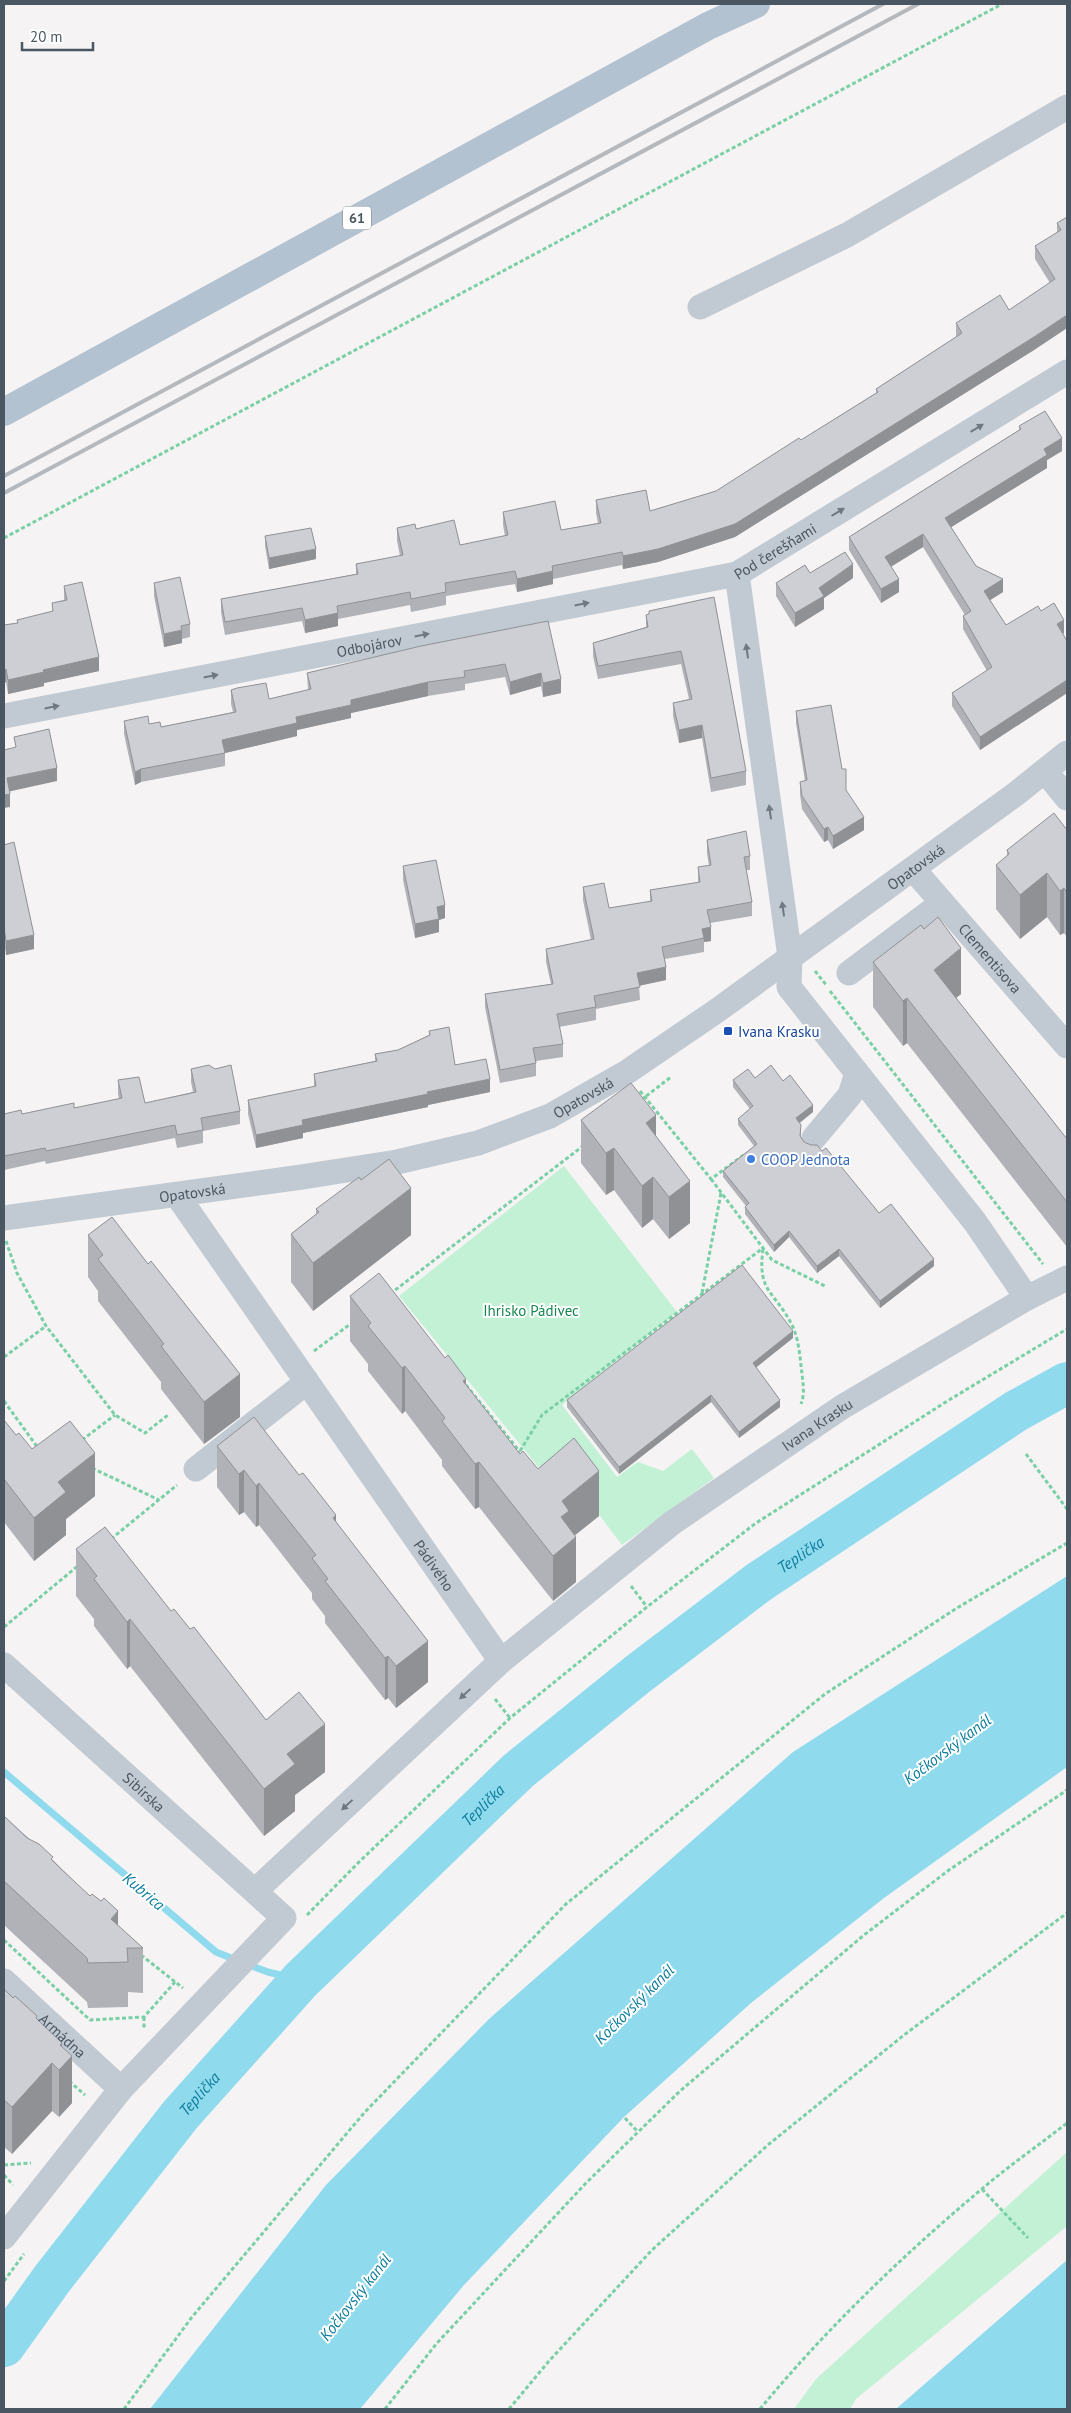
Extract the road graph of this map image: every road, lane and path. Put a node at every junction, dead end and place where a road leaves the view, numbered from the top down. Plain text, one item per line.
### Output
1 (740, 4) edge
2 (756, 4) edge
3 (1002, 4) edge
4 (708, 26) junction
5 (1067, 107) edge
6 (700, 307) dead end
7 (1067, 372) edge
8 (4, 412) edge
9 (4, 538) edge
10 (736, 574) junction
11 (4, 716) edge
12 (1067, 753) edge
13 (1045, 771) junction
14 (1067, 798) edge
15 (913, 869) junction
16 (942, 904) junction
17 (800, 961) junction
18 (849, 973) dead end
19 (1067, 1046) edge
20 (857, 1073) junction
21 (671, 1076) dead end
22 (645, 1097) junction
23 (637, 1103) edge
24 (668, 1116) dead end
25 (664, 1119) junction
26 (814, 1138) dead end
27 (590, 1140) edge
28 (745, 1154) edge
29 (711, 1179) junction
30 (721, 1193) junction
31 (177, 1195) junction
32 (4, 1228) edge
33 (763, 1248) junction
34 (1057, 1273) edge
35 (825, 1286) dead end
36 (391, 1293) junction
37 (702, 1293) junction
38 (1026, 1298) junction
39 (384, 1299) edge
40 (397, 1301) edge
41 (354, 1321) edge
42 (46, 1326) junction
43 (1067, 1328) edge
44 (4, 1357) edge
45 (301, 1373) junction
46 (465, 1384) edge
47 (4, 1401) edge
48 (797, 1408) dead end
49 (115, 1415) junction
50 (168, 1415) dead end
51 (78, 1443) edge
52 (520, 1451) junction
53 (1026, 1454) dead end
54 (44, 1456) edge
55 (526, 1458) edge
56 (89, 1467) edge
57 (196, 1469) joint
58 (159, 1500) junction
59 (1067, 1509) edge
60 (107, 1542) edge
61 (1067, 1544) edge
62 (85, 1560) edge
63 (4, 1627) edge
64 (501, 1660) junction
65 (4, 1665) edge
66 (493, 1696) dead end
67 (510, 1718) junction
68 (1067, 1790) edge
69 (255, 1891) junction
70 (1067, 1913) edge
71 (293, 1919) junction
72 (4, 1940) edge
73 (137, 1953) dead end
74 (4, 1981) edge
75 (175, 1982) junction
76 (210, 1998) junction
77 (121, 2089) junction
78 (626, 2118) dead end
79 (1067, 2123) edge
80 (638, 2132) junction
81 (982, 2189) junction
82 (7, 2224) edge
83 (1028, 2238) dead end
84 (124, 2409) edge
85 (385, 2409) edge
86 (510, 2409) edge
87 (760, 2409) edge

1 - 4 main road, 61
2 - 4 main road, 61
3 - 9 path
4 - 8 main road, 61
5 - 6 street
10 -> 7 street, Pod čerešňami
11 -> 10 street, Odbojárov
17 -> 10 street, Pod čerešňami
12 - 13 street, Opatovská
13 - 14 street
13 - 15 street, Opatovská
15 - 16 street, Clementisova
15 - 17 street, Opatovská
16 - 18 street
16 - 19 street, Clementisova
17 - 20 street
17 - 31 street, Opatovská
17 - 34 path
20 - 26 street
20 - 38 street
21 - 22 path
22 - 23 path
22 - 25 path
24 - 25 path
25 - 29 path
27 - 36 path
28 - 29 path
29 - 30 path
30 - 33 path
30 - 37 path
31 - 32 street, Opatovská
31 - 45 street, Pádivého
32 - 42 path
33 - 35 path
33 - 37 path
33 - 48 path
34 - 38 street, Ivana Krasku
36 - 39 path
36 - 40 path
37 - 52 path
38 - 64 street, Ivana Krasku
41 - 45 path
42 - 44 path
42 - 49 path
43 - 67 path
45 - 57 street
45 - 64 street, Pádivého
46 - 52 path
47 - 54 path
49 - 50 path
49 - 51 path
52 - 55 path
53 - 59 path
56 - 58 path
57 - 58 path
58 - 60 path
61 - 84 path
62 - 63 path
64 -> 69 street
65 - 69 street, Sibírska
66 - 67 path
67 - 71 path
68 - 80 path
69 - 71 street, Sibírska
70 - 86 path
71 - 76 street
72 - 75 path
73 - 75 path
74 - 77 street, Armádna
75 - 76 path
76 - 77 street
77 - 82 street
78 - 80 path
79 - 81 path
80 - 85 path
81 - 83 path
81 - 87 path

